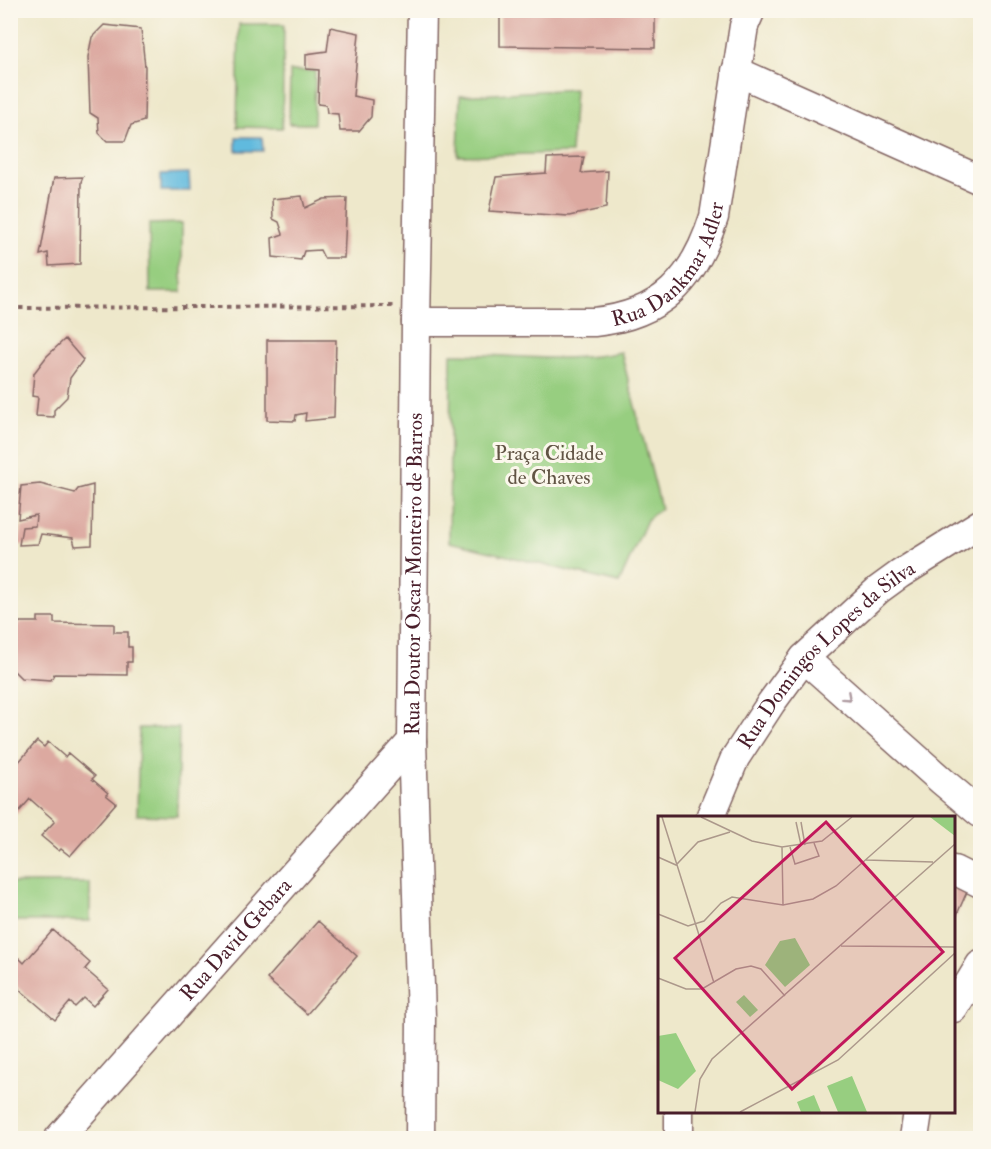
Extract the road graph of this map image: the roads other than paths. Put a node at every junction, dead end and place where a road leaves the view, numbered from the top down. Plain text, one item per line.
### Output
1 (422, 10) edge
2 (751, 10) edge
3 (736, 71) junction
4 (981, 180) edge
5 (417, 314) junction
6 (981, 524) edge
7 (804, 658) junction
8 (412, 741) junction
9 (981, 813) edge
10 (711, 816) edge
11 (955, 870) edge
12 (981, 883) edge
13 (978, 973) edge
14 (955, 1007) edge
15 (679, 1113) edge
16 (918, 1113) edge
17 (59, 1138) edge
18 (420, 1138) edge
19 (679, 1138) edge
20 (914, 1138) edge

1 - 5 street, Rua Doutor Oscar Monteiro de Barros
2 - 3 street, Rua Dankmar Adler
3 - 4 street
3 - 5 street, Rua Dankmar Adler
5 - 8 street, Rua Doutor Oscar Monteiro de Barros
6 - 7 street, Rua Domingos Lopes da Silva
7 -> 9 street
7 - 10 street, Rua Domingos Lopes da Silva
8 - 17 street, Rua David Gebara
8 - 18 street, Rua Doutor Oscar Monteiro de Barros
11 - 12 street
13 - 14 street
15 - 19 street
16 - 20 street

